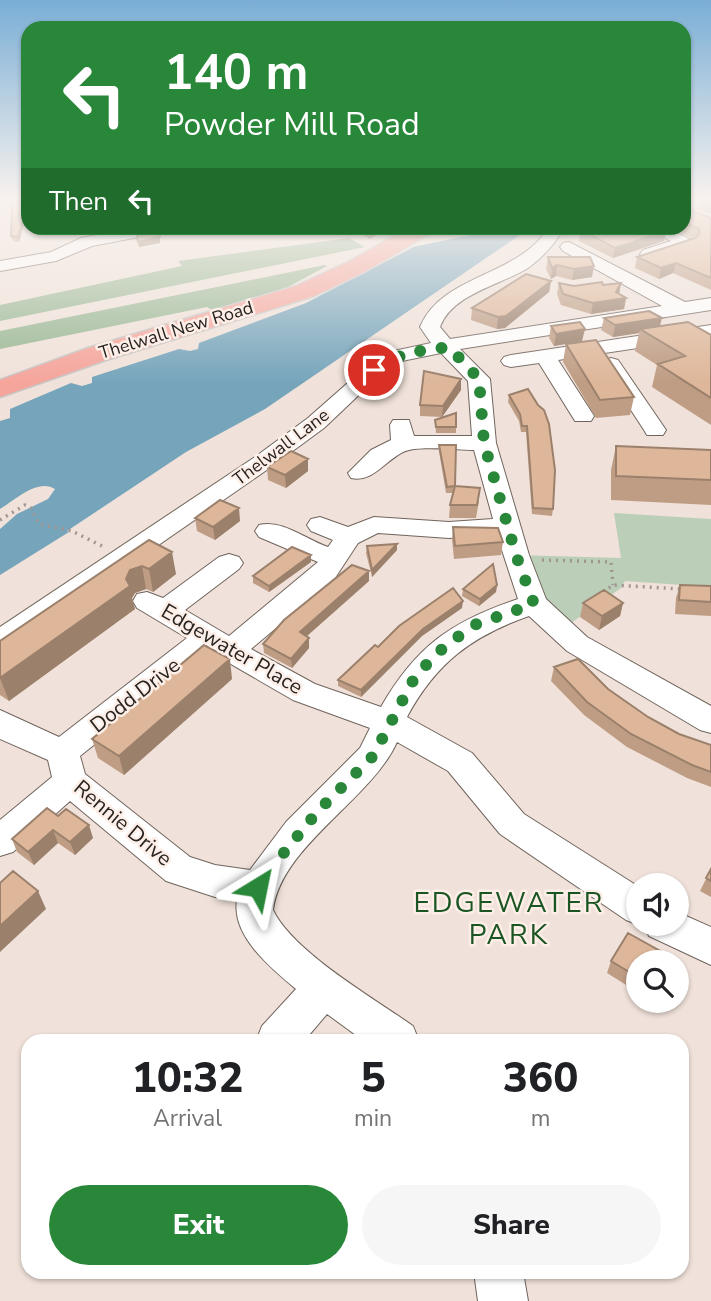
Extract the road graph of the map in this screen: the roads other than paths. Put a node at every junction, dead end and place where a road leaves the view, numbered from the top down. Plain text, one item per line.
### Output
1 (29, 261) edge
2 (367, 261) edge
3 (526, 261) edge
4 (592, 261) edge
5 (631, 261) edge
6 (0, 266) edge
7 (610, 268) junction
8 (631, 280) junction
9 (596, 285) edge
10 (711, 304) edge
11 (681, 309) junction
12 (626, 318) junction
13 (583, 324) junction
14 (707, 334) edge
15 (651, 340) junction
16 (449, 347) junction
17 (601, 348) junction
18 (545, 356) junction
19 (511, 361) dead end
20 (0, 389) edge
21 (583, 416) dead end
22 (656, 430) dead end
23 (484, 443) junction
24 (360, 473) dead end
25 (320, 526) dead end
26 (508, 526) junction
27 (268, 530) dead end
28 (342, 548) junction
29 (229, 563) dead end
30 (544, 614) junction
31 (0, 641) edge
32 (220, 644) junction
33 (711, 721) edge
34 (389, 722) junction
35 (3, 729) edge
36 (66, 766) junction
37 (0, 841) edge
38 (258, 887) junction
39 (626, 899) edge
40 (689, 934) edge
41 (711, 947) edge
42 (324, 988) junction
43 (284, 1034) edge
44 (388, 1034) edge
45 (499, 1279) edge
46 (503, 1301) edge

1 - 6 street
2 - 20 main road, Thelwall New Road
3 - 16 street
4 - 7 street
5 - 7 street
7 - 8 street
8 - 9 street
8 - 11 street
10 - 11 street, Thelwall Lane
11 - 12 street, Thelwall Lane
12 - 13 street, Thelwall Lane
12 - 15 street
13 - 16 street, Thelwall Lane
13 - 17 street
14 - 15 street
15 - 17 street
16 - 23 street
16 - 31 street, Thelwall Lane
17 - 18 street
17 - 22 street
18 - 19 street
18 - 21 street
23 - 24 street
23 - 26 street
25 - 28 street
26 - 28 street
26 - 30 street
27 - 28 street
28 - 32 street, Dodd Drive
29 - 32 street, Edgewater Place
30 - 33 street
30 - 34 street
32 - 34 street, Edgewater Place
32 - 36 street, Dodd Drive
34 - 38 street
34 - 39 street, Edgewater Place
35 - 36 street, Rennie Drive
36 - 37 street, Dodd Drive
36 - 38 street, Rennie Drive
38 - 42 street
40 - 41 street
42 - 43 street
42 - 44 street
45 - 46 street

